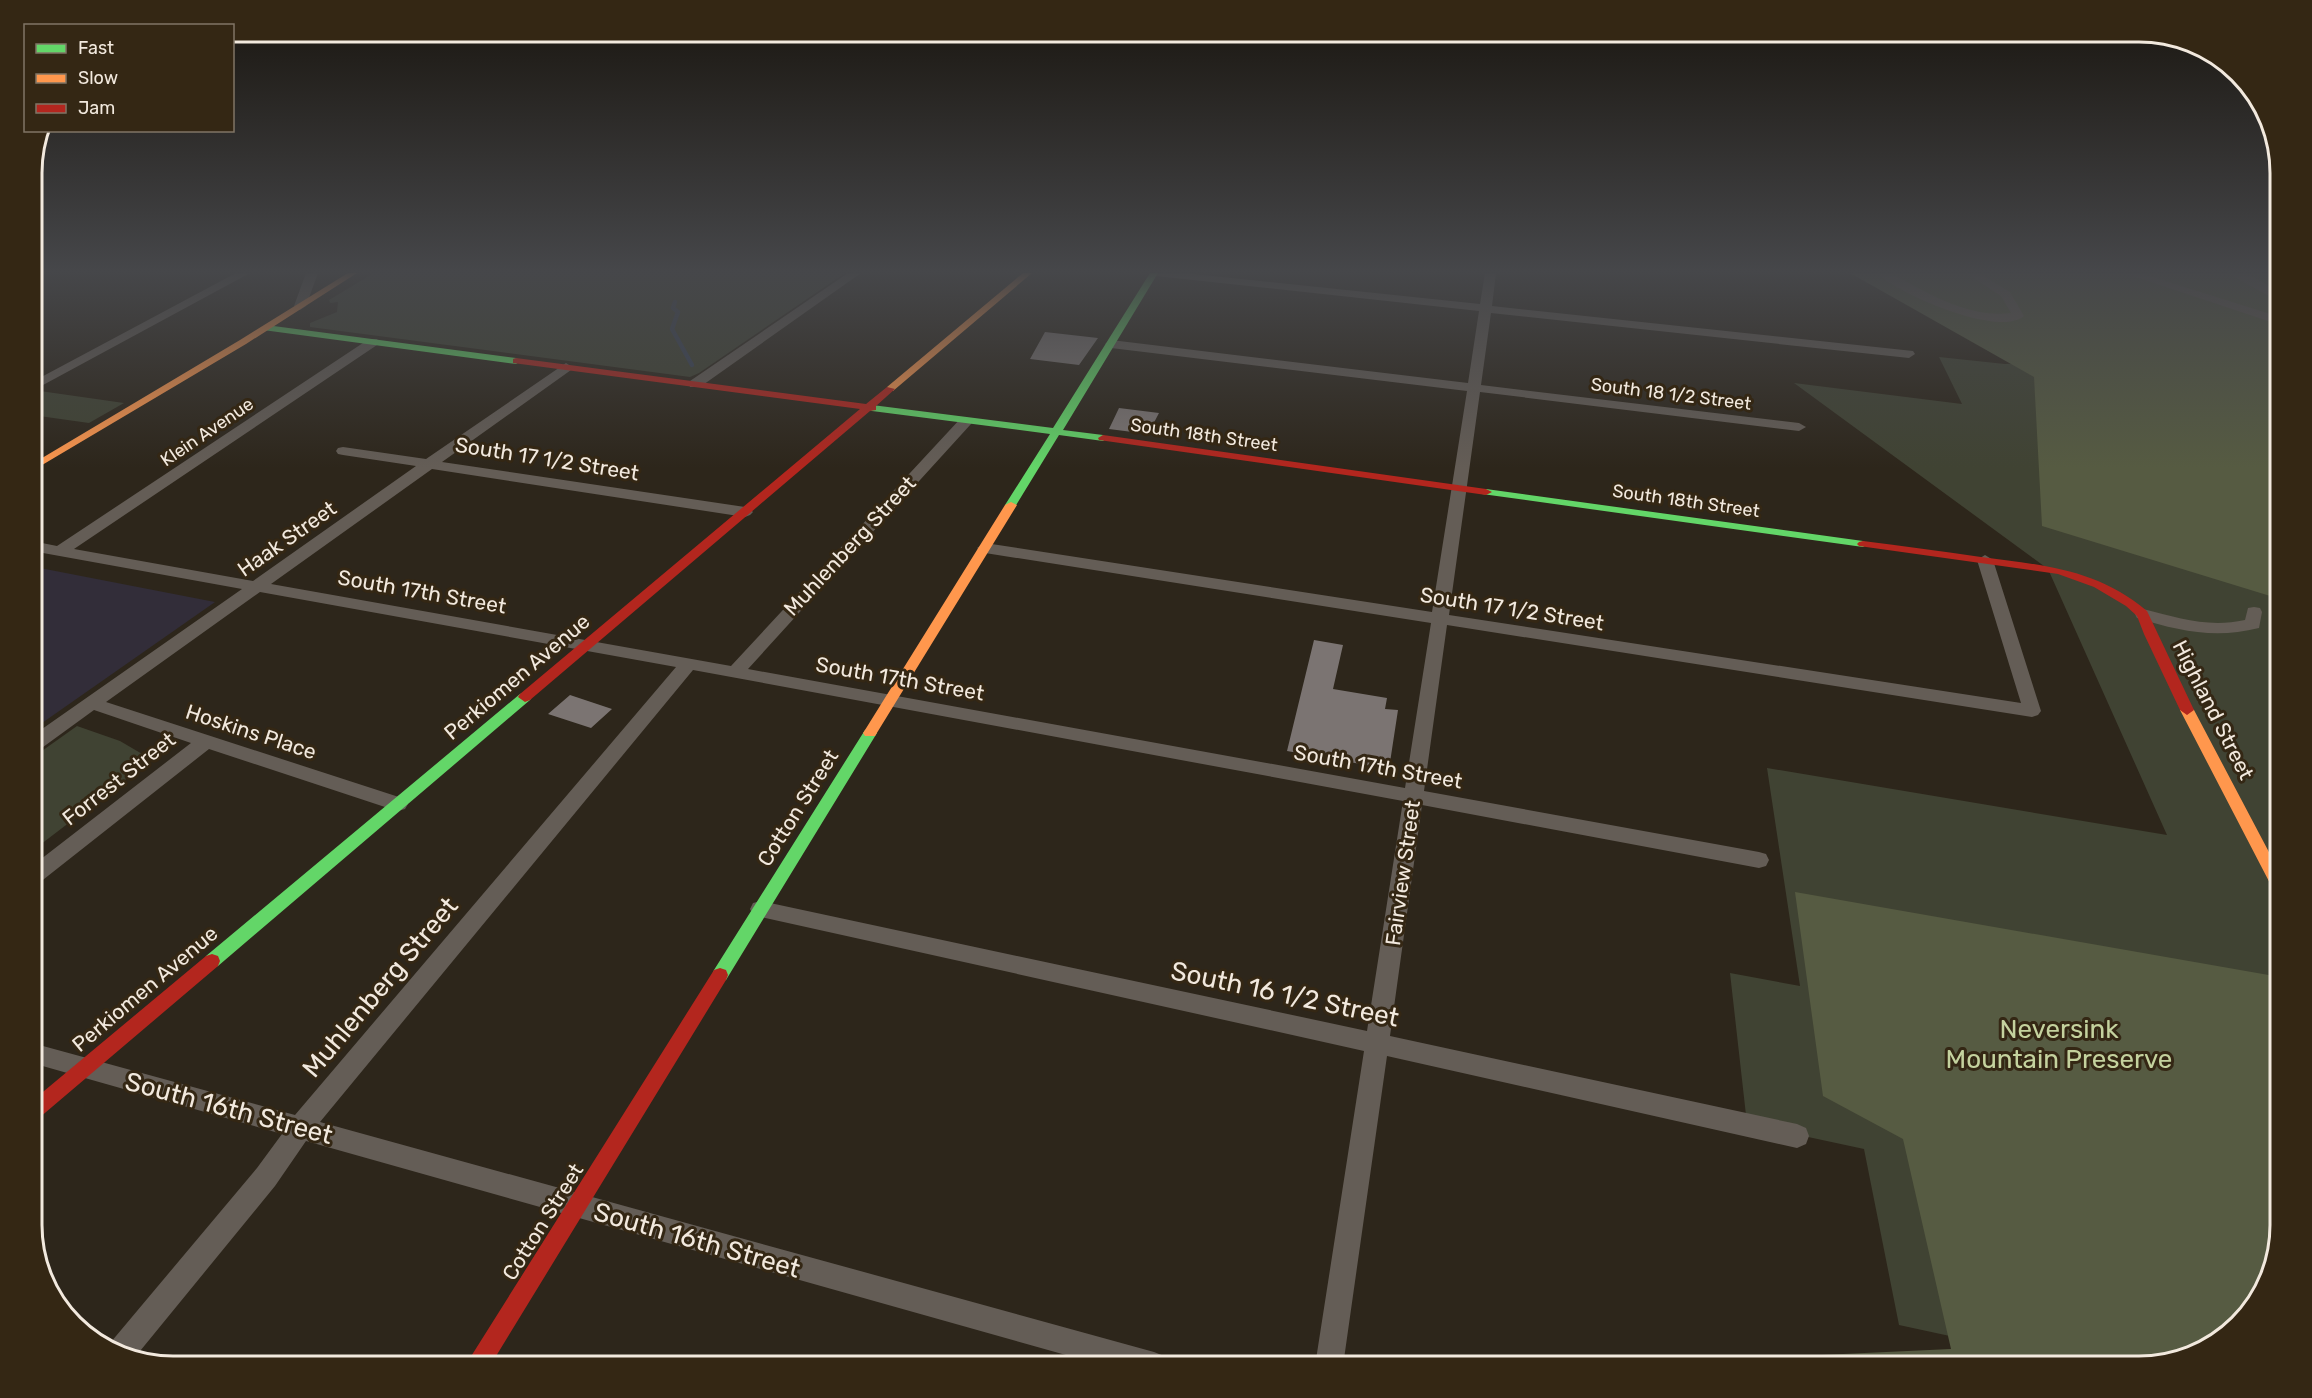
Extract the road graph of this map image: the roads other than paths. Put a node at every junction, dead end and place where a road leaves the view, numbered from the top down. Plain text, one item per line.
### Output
1 (123, 338) edge
2 (249, 338) edge
3 (344, 338) edge
4 (760, 338) edge
5 (951, 338) edge
6 (1114, 338) edge
7 (1481, 338) edge
8 (1764, 338) edge
9 (373, 342) junction
10 (1110, 344) junction
11 (1909, 354) dead end
12 (566, 367) junction
13 (42, 382) edge
14 (694, 384) junction
15 (1474, 388) junction
16 (868, 408) junction
17 (966, 421) junction
18 (1799, 427) dead end
19 (1056, 432) junction
20 (343, 451) dead end
21 (42, 462) edge
22 (430, 464) junction
23 (1459, 488) junction
24 (745, 512) junction
25 (42, 548) edge
26 (985, 548) junction
27 (60, 551) junction
28 (1985, 560) junction
29 (258, 586) junction
30 (2137, 609) junction
31 (2254, 612) dead end
32 (1440, 620) junction
33 (587, 645) junction
34 (689, 663) junction
35 (735, 672) junction
36 (891, 700) junction
37 (91, 703) junction
38 (42, 738) edge
39 (206, 741) junction
40 (1414, 796) junction
41 (398, 804) junction
42 (1759, 860) dead end
43 (2270, 868) edge
44 (42, 869) edge
45 (760, 909) junction
46 (1377, 1043) junction
47 (42, 1056) edge
48 (84, 1068) junction
49 (42, 1104) edge
50 (300, 1127) junction
51 (1797, 1136) dead end
52 (577, 1206) junction
53 (125, 1347) edge
54 (484, 1356) edge
55 (1118, 1356) edge
56 (1330, 1356) edge

1 - 13 street
2 - 21 street
3 - 9 street, South 18th Street
4 - 14 street
5 - 16 street, Perkiomen Avenue
6 - 10 street, Cotton Street
7 - 15 street, Fairview Street
8 - 11 street
9 - 12 street, South 18th Street
9 - 27 street, Klein Avenue
10 - 15 street, South 18 1/2 Street
10 - 19 street, Cotton Street
12 - 14 street, South 18th Street
12 - 22 street, Haak Street
14 - 16 street, South 18th Street
15 - 18 street, South 18 1/2 Street
15 - 23 street, Fairview Street
16 - 17 street, South 18th Street
16 - 24 street, Perkiomen Avenue
17 - 19 street, South 18th Street
17 - 35 street, Muhlenberg Street
19 - 23 street, South 18th Street
19 - 26 street, Cotton Street
20 - 22 street, South 17 1/2 Street
22 - 24 street, South 17 1/2 Street
22 - 29 street, Haak Street
23 - 28 street, South 18th Street
23 - 32 street, Fairview Street
24 - 33 street, Perkiomen Avenue
25 - 27 street, South 17th Street
26 - 32 street, South 17 1/2 Street
26 - 36 street, Cotton Street
27 - 29 street, South 17th Street
28 - 30 street, South 18th Street
28 - 32 street, South 17 1/2 Street
29 - 33 street, South 17th Street
29 - 37 street, Haak Street
30 - 31 street, Highland Street
30 - 43 street, Highland Street
32 - 40 street, Fairview Street
33 - 34 street, South 17th Street
33 - 41 street, Perkiomen Avenue
34 - 35 street, South 17th Street
34 - 50 street, Muhlenberg Street
35 - 36 street, South 17th Street
36 - 40 street, South 17th Street
36 - 45 street, Cotton Street
37 - 38 street, Haak Street
37 - 39 street, Hoskins Place
39 - 41 street, Hoskins Place
39 - 44 street, Forrest Street
40 - 42 street, South 17th Street
40 - 46 street, Fairview Street
41 - 48 street, Perkiomen Avenue
45 - 46 street, South 16 1/2 Street
45 - 52 street, Cotton Street
46 - 51 street, South 16 1/2 Street
46 - 56 street, Fairview Street
47 - 48 street, South 16th Street
48 - 49 street, Perkiomen Avenue
48 - 50 street, South 16th Street
50 - 52 street, South 16th Street
50 - 53 street, Muhlenberg Street
52 - 54 street, Cotton Street
52 - 55 street, South 16th Street

